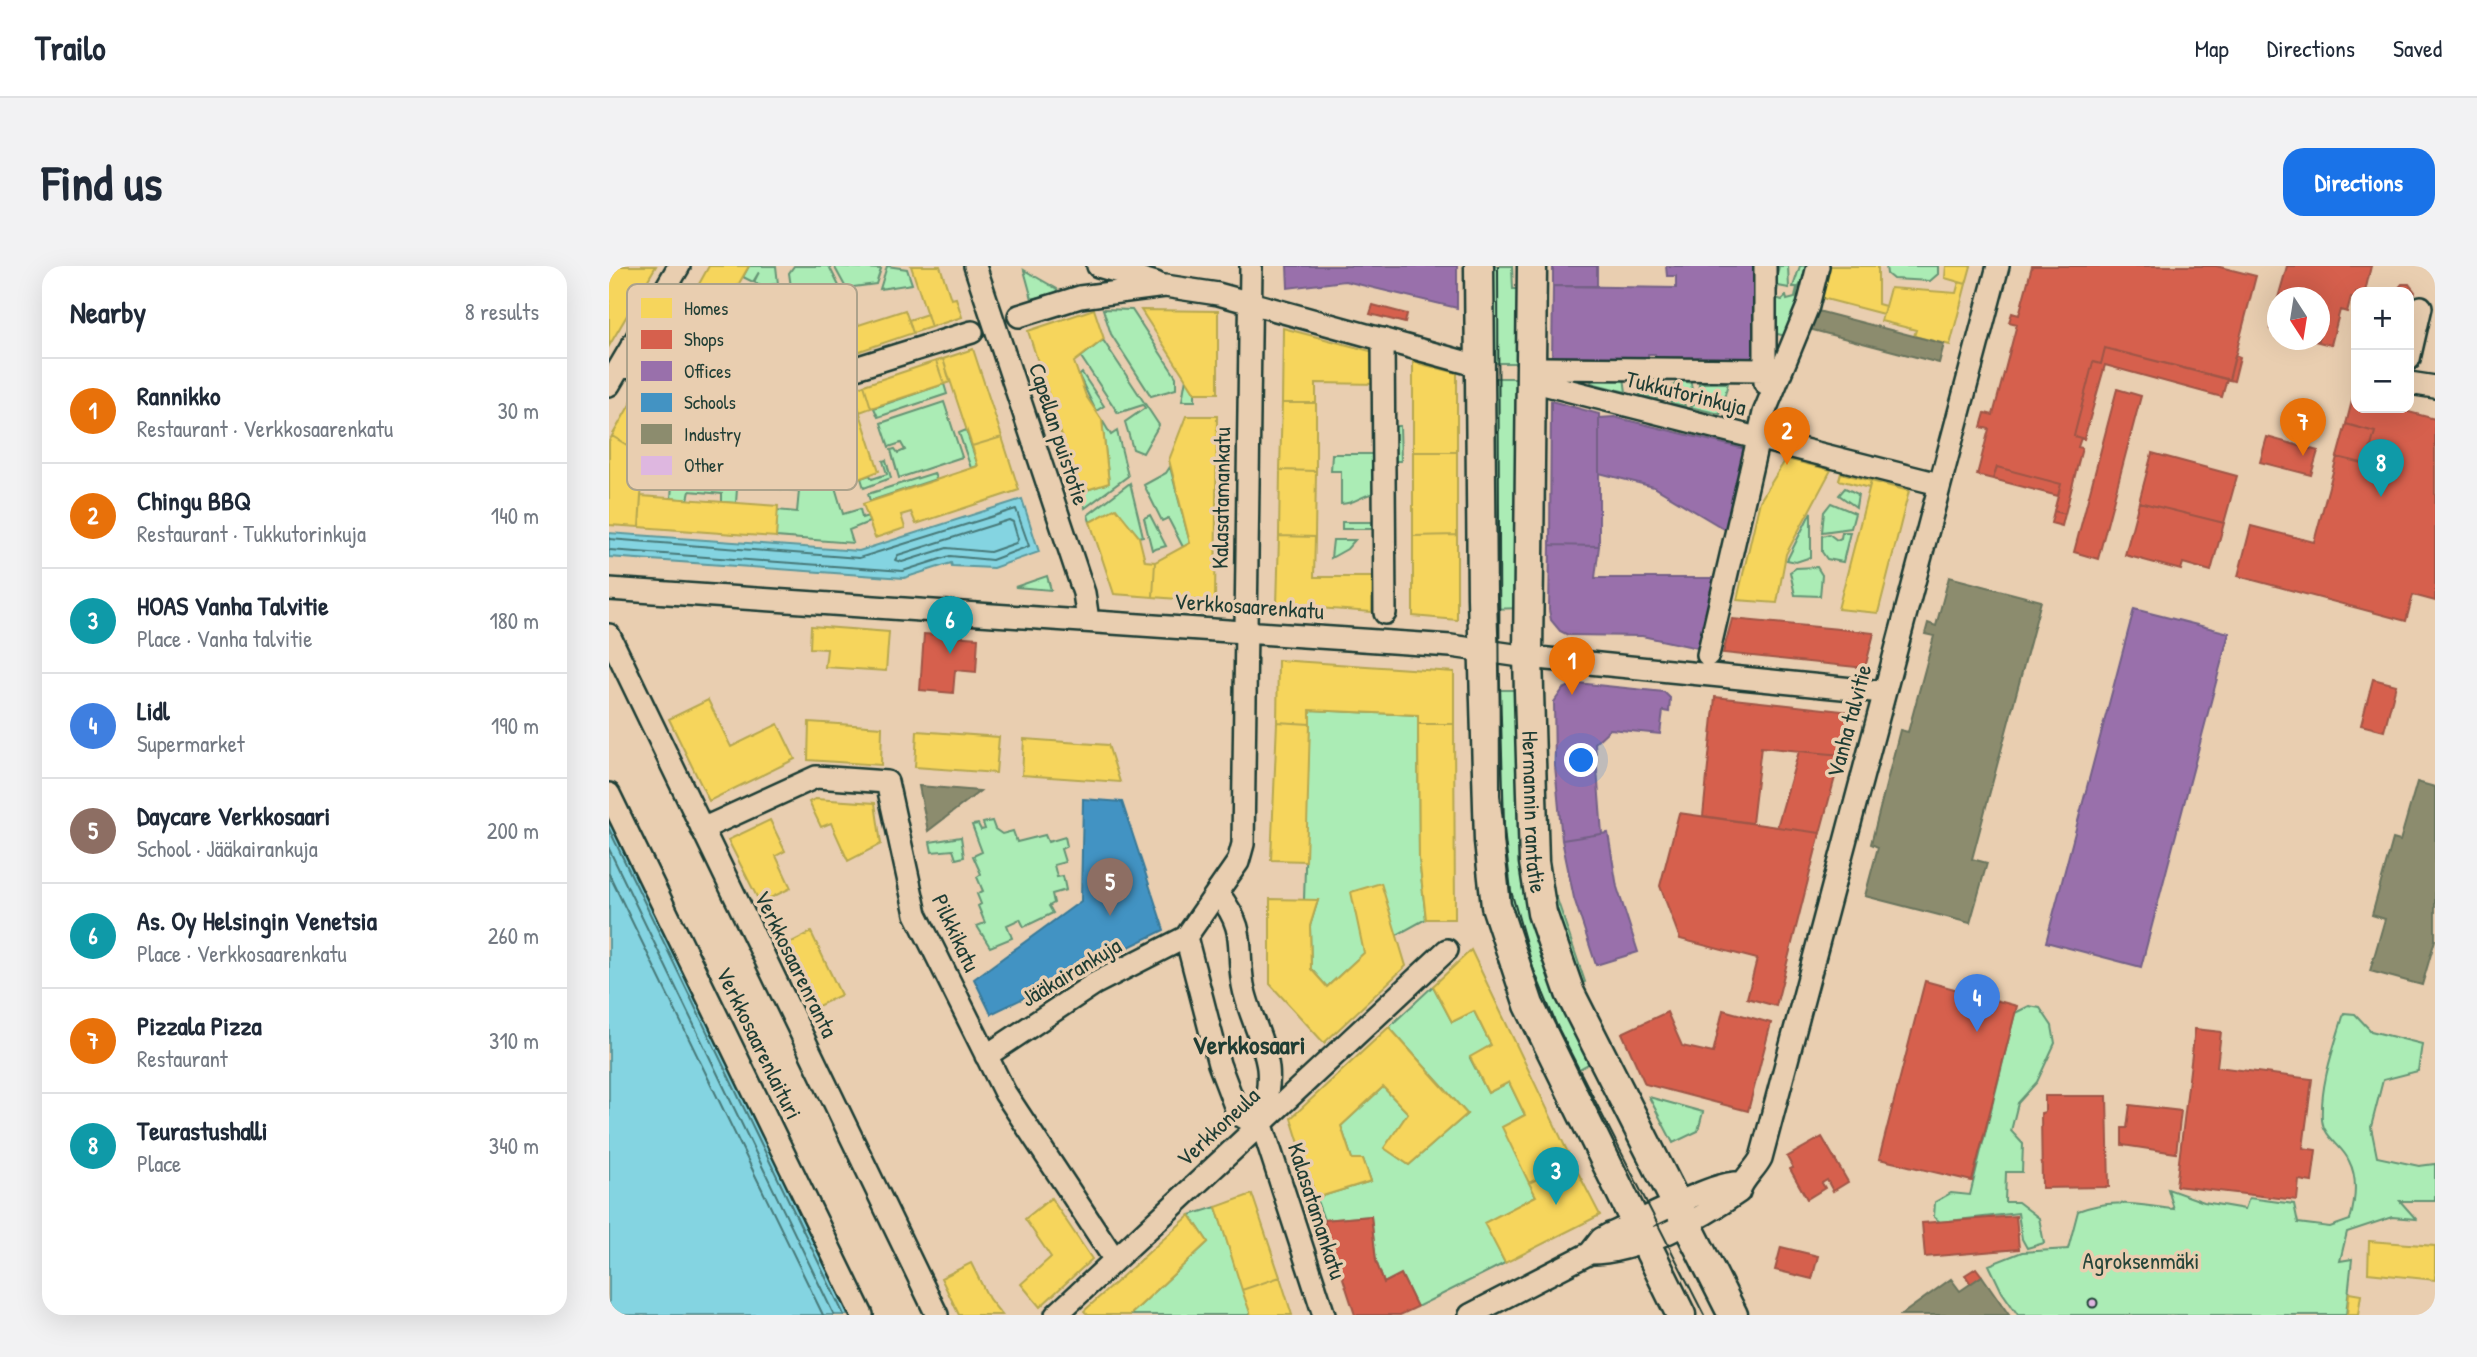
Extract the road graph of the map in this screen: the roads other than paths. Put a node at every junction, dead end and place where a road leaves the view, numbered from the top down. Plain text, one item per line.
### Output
1 (679, 266) edge
2 (975, 266) edge
3 (1098, 266) edge
4 (1251, 266) edge
5 (1479, 266) edge
6 (1532, 266) edge
7 (1765, 266) edge
8 (1818, 266) edge
9 (1998, 266) edge
10 (668, 284) edge
11 (1165, 286) junction
12 (1250, 303) junction
13 (2421, 307) dead end
14 (1019, 316) dead end
15 (2426, 331) edge
16 (972, 332) dead end
17 (1383, 339) junction
18 (2414, 351) edge
19 (627, 356) edge
20 (1468, 363) dead end
21 (857, 368) edge
22 (1765, 370) junction
23 (615, 377) edge
24 (2414, 384) edge
25 (2435, 387) edge
26 (1764, 413) junction
27 (1759, 438) junction
28 (1939, 484) junction
29 (609, 589) edge
30 (1384, 614) dead end
31 (1088, 620) junction
32 (1245, 631) junction
33 (609, 635) edge
34 (1483, 649) junction
35 (1708, 655) dead end
36 (1528, 657) junction
37 (1883, 692) junction
38 (609, 794) edge
39 (702, 829) junction
40 (1218, 893) junction
41 (1186, 937) junction
42 (1447, 950) dead end
43 (986, 1056) junction
44 (1261, 1122) junction
45 (1682, 1214) junction
46 (1640, 1233) junction
47 (1115, 1260) junction
48 (862, 1315) edge
49 (937, 1315) edge
50 (1056, 1315) edge
51 (1324, 1315) edge
52 (1470, 1315) edge
53 (1681, 1315) edge
54 (1733, 1315) edge

1 - 10 street
2 - 31 street, Capellan puistotie
3 - 11 street
4 - 12 street, Kalasatamankatu
5 - 34 main road
6 - 36 main road, Hermannin rantatie
7 - 22 street
8 - 26 street
9 - 28 street, Vanha talvitie
11 - 12 street
11 - 14 street
12 - 17 street
12 - 32 street, Kalasatamankatu
13 - 15 street
15 - 18 street
16 - 21 street
17 - 20 street
17 - 30 street
19 - 23 street
22 - 26 street
22 - 27 street, Tukkutorinkuja
24 - 25 street
26 - 27 street
27 - 28 street, Tukkutorinkuja
27 - 35 street
28 - 37 street, Vanha talvitie
29 - 31 street, Verkkosaarenkatu
31 - 32 street, Verkkosaarenkatu
32 - 34 street, Verkkosaarenkatu
32 - 40 street, Kalasatamankatu
33 - 39 street, Verkkosaarenranta
34 - 36 street, Verkkosaarenkatu
34 - 46 main road
36 - 37 street, Verkkosaarenkatu
36 - 45 main road, Hermannin rantatie
37 - 45 street, Vanha talvitie
38 - 48 street, Verkkosaarenlaituri
39 - 43 street, Pilkkikatu
39 - 49 street, Verkkosaarenranta
40 - 41 street, Kalasatamankatu
40 - 44 street, Kalasatamankatu
41 - 43 street, Jääkairankuja
41 - 44 street, Kalasatamankatu
42 - 44 street, Verkkoneula
43 - 47 street, Pilkkikatu
44 - 47 street, Verkkoneula
44 - 51 street, Kalasatamankatu
45 - 46 street, Vanha talvitie
45 - 54 main road, Hermannin rantatie
46 - 52 street, Vanha talvitie
46 - 53 main road
47 - 50 street, Verkkoneula

